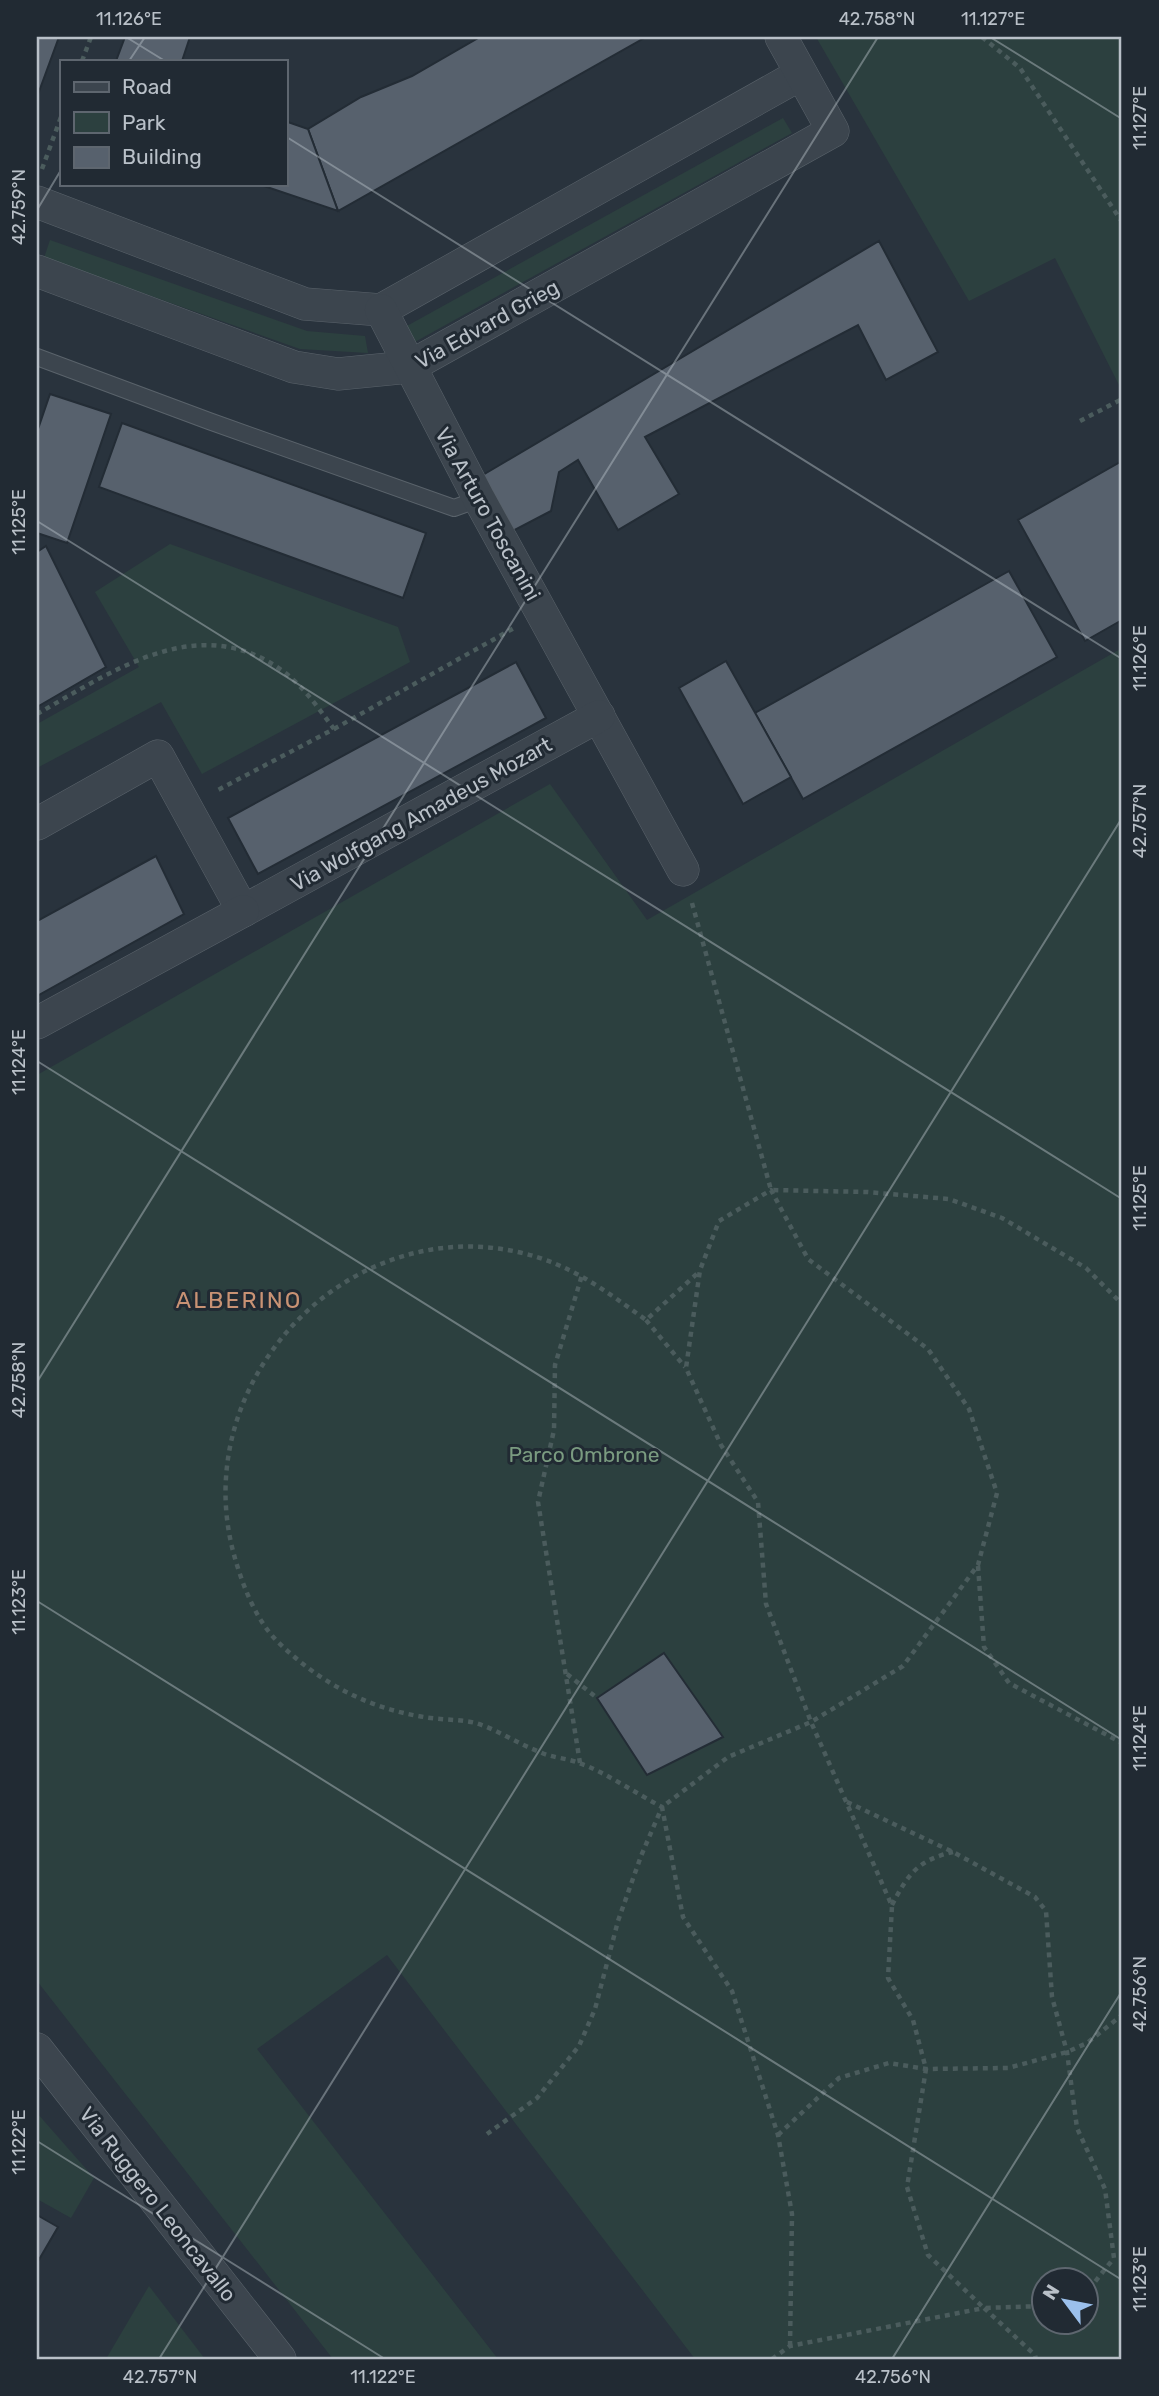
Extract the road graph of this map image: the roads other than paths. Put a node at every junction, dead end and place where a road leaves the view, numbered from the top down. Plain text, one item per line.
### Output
1 (781, 37) edge
2 (801, 74) junction
3 (39, 187) edge
4 (37, 271) edge
5 (382, 310) junction
6 (37, 357) edge
7 (409, 367) junction
8 (479, 499) junction
9 (599, 716) junction
10 (37, 824) edge
11 (682, 870) road end
12 (243, 911) junction
13 (37, 1023) edge
14 (37, 2049) edge
15 (279, 2359) edge

1 - 2 street
2 - 5 street
2 - 7 street, Via Edvard Grieg
3 - 5 street
4 - 7 street, Via Edvard Grieg
5 - 7 street, Via Arturo Toscanini
6 - 8 lane
7 - 8 street, Via Arturo Toscanini
8 - 9 street, Via Arturo Toscanini
9 - 11 street, Via Arturo Toscanini
9 - 12 street, Via Wolfgang Amadeus Mozart
10 - 12 street
12 - 13 street, Via Wolfgang Amadeus Mozart
14 - 15 street, Via Ruggero Leoncavallo

